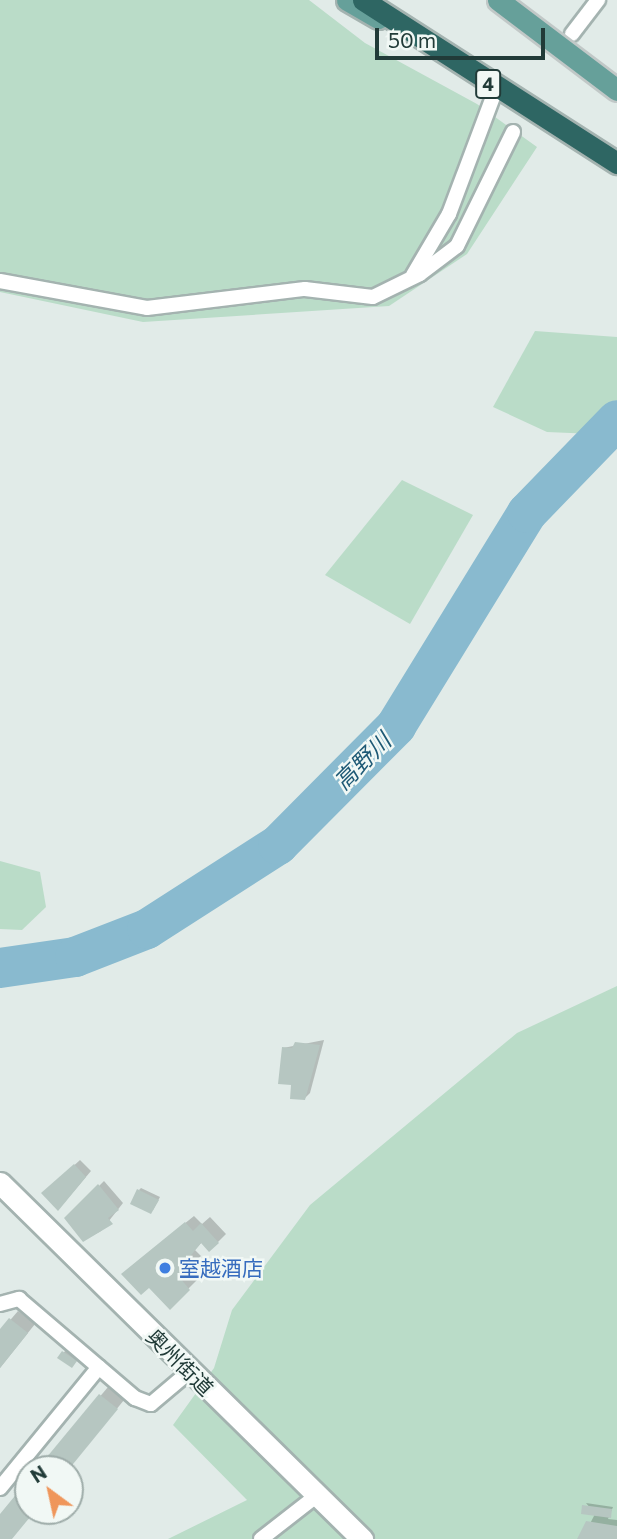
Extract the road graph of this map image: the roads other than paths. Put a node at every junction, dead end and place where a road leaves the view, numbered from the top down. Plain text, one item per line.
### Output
1 (347, 0) edge
2 (363, 0) edge
3 (498, 0) edge
4 (598, 0) edge
5 (572, 34) dead end
6 (441, 53) junction
7 (496, 89) junction
8 (617, 90) edge
9 (513, 132) dead end
10 (617, 163) edge
11 (411, 279) junction
12 (0, 281) edge
13 (0, 1182) edge
14 (0, 1304) edge
15 (99, 1367) junction
16 (190, 1371) junction
17 (0, 1488) edge
18 (316, 1496) junction
19 (261, 1539) edge
20 (362, 1539) edge

1 - 6 main road
2 - 6 highway, 4
3 - 8 main road, bridge
4 - 5 lane
6 - 7 highway, 4
7 - 10 highway, 4
7 - 11 lane
9 - 11 lane
11 - 12 lane
13 - 16 main road, 奥州街道
14 - 15 lane
15 - 16 lane
15 - 17 lane
16 - 18 main road, 奥州街道
18 - 19 lane
18 - 20 main road, 奥州街道

